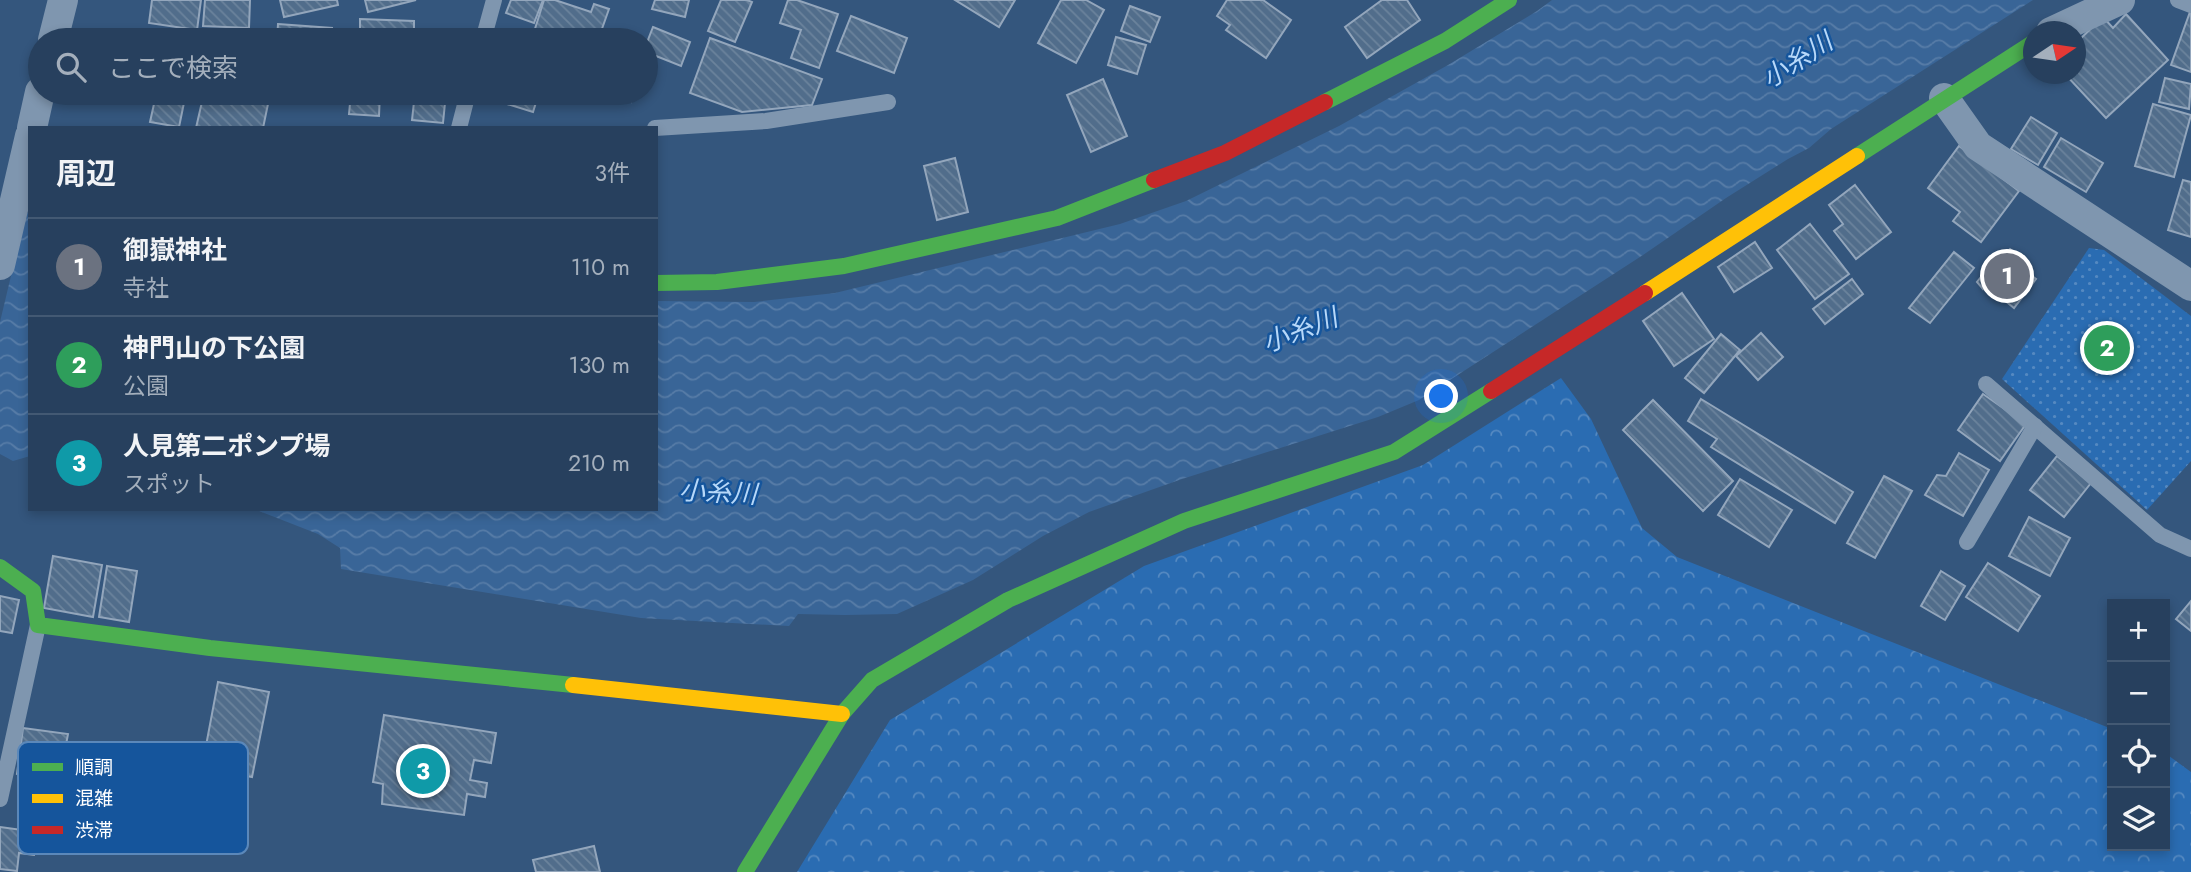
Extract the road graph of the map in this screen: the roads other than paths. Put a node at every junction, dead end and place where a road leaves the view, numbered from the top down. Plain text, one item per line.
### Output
1 (62, 0) edge
2 (494, 0) edge
3 (1509, 0) edge
4 (2120, 0) edge
5 (2178, 0) edge
6 (2191, 5) edge
7 (2075, 21) edge
8 (56, 28) edge
9 (486, 28) edge
10 (2023, 49) edge
11 (1944, 98) junction
12 (888, 102) dead end
13 (37, 105) edge
14 (465, 105) edge
15 (32, 126) edge
16 (460, 126) edge
17 (658, 128) edge
18 (28, 147) edge
19 (21, 186) edge
20 (0, 265) edge
21 (658, 283) edge
22 (2191, 286) edge
23 (1986, 384) dead end
24 (2035, 426) junction
25 (1968, 542) dead end
26 (2191, 549) edge
27 (0, 567) edge
28 (38, 625) junction
29 (842, 714) junction
30 (0, 799) edge
31 (745, 872) edge

1 - 8 street
2 - 9 lane
3 - 21 street
4 - 7 street
5 - 6 lane
10 - 11 street
11 - 22 street
11 - 29 street
12 - 17 lane
13 - 15 street
14 - 16 lane
18 - 19 street
19 - 20 street
23 - 24 lane
24 - 25 lane
24 - 26 lane
27 - 28 street
28 - 29 street
28 - 30 lane
29 - 31 street

